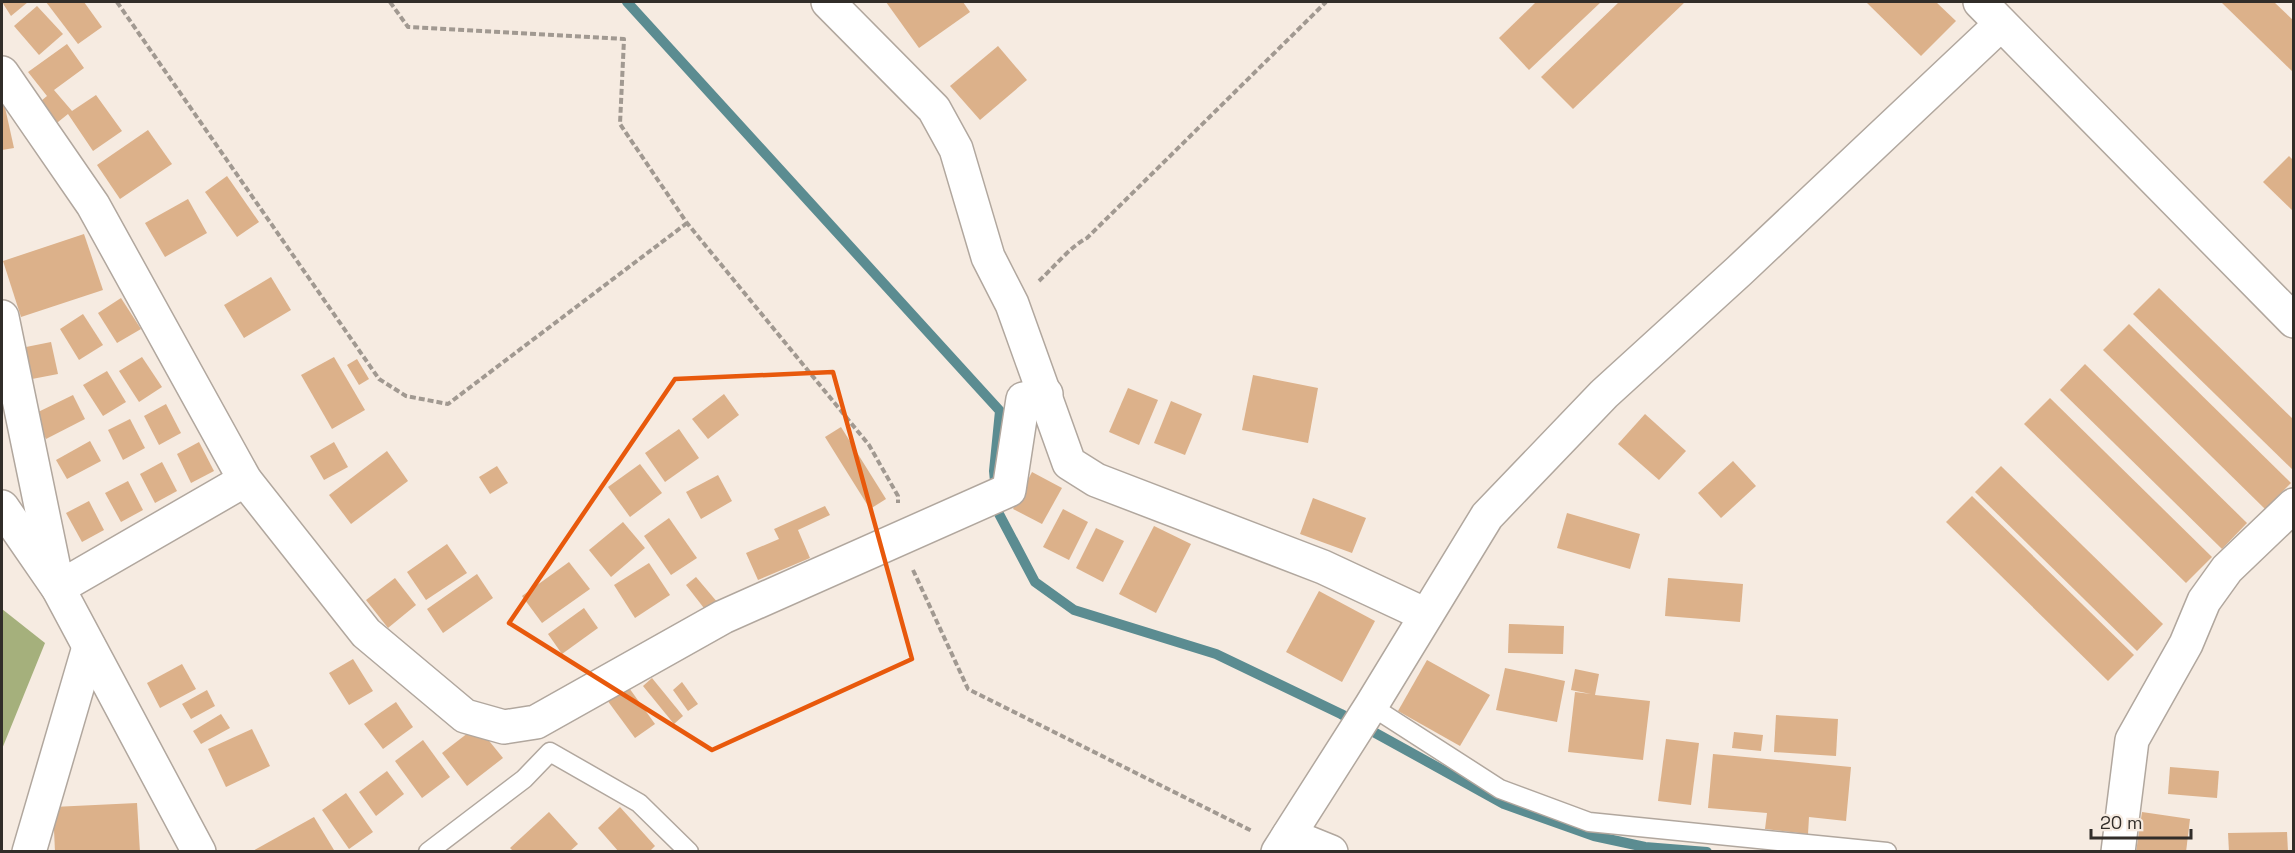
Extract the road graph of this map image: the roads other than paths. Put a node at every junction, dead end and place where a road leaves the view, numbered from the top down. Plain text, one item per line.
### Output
1 (828, 2) edge
2 (1990, 13) edge
3 (2, 73) edge
4 (2, 317) edge
5 (2294, 321) edge
6 (1046, 394) junction
7 (246, 480) junction
8 (2294, 506) edge
9 (2, 507) edge
10 (58, 588) junction
11 (1426, 615) junction
12 (89, 647) junction
13 (1371, 706) junction
14 (524, 723) junction
15 (550, 752) junction
16 (1283, 844) edge
17 (29, 852) edge
18 (199, 852) edge
19 (428, 852) edge
20 (689, 852) edge
21 (1331, 852) edge
22 (1887, 852) edge
23 (2118, 852) edge

1 - 6 street
2 - 5 street
2 - 11 street
3 - 7 street
4 - 10 street
6 - 11 street
6 - 14 street
7 - 10 street
7 - 14 street
8 - 23 street
9 - 10 street
10 - 12 street
11 - 13 street
12 - 17 street
12 - 18 street
13 - 16 street
13 - 22 lane
14 - 15 lane
15 - 19 lane
15 - 20 lane
16 - 21 street

